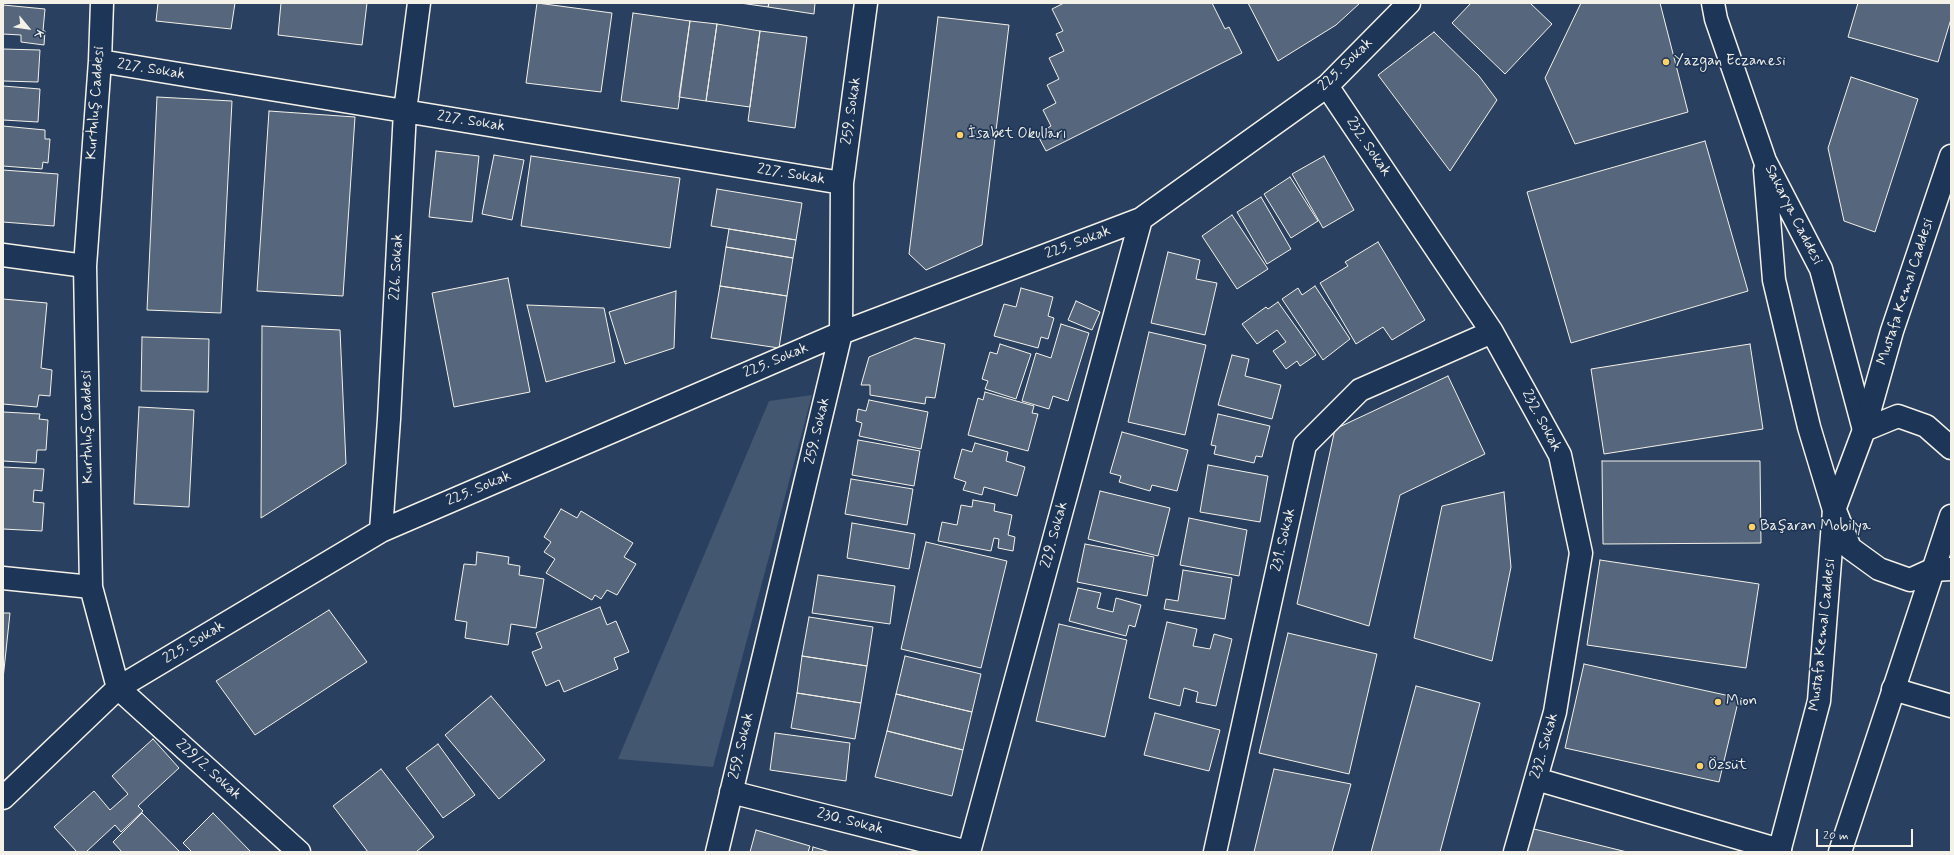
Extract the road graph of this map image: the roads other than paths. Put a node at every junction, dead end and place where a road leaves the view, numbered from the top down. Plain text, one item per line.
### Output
1 (102, 3) edge
2 (419, 3) edge
3 (866, 3) edge
4 (1409, 3) edge
5 (1713, 3) edge
6 (100, 61) junction
7 (1327, 86) junction
8 (405, 111) junction
9 (1951, 156) edge
10 (1764, 161) junction
11 (842, 183) junction
12 (1141, 219) junction
13 (3, 255) edge
14 (85, 266) junction
15 (1492, 332) junction
16 (841, 333) junction
17 (1864, 430) junction
18 (1951, 448) edge
19 (1834, 510) junction
20 (1951, 516) edge
21 (380, 531) junction
22 (1941, 570) edge
23 (3, 578) edge
24 (91, 587) junction
25 (118, 688) junction
26 (1893, 689) junction
27 (1951, 706) edge
28 (1536, 779) junction
29 (731, 792) junction
30 (3, 798) edge
31 (1779, 851) edge
32 (299, 852) edge
33 (717, 852) edge
34 (969, 852) edge
35 (1215, 852) edge
36 (1515, 852) edge
37 (1840, 852) edge

1 - 6 street, Kurtuluş Caddesi
2 - 8 street, 226. Sokak
3 - 11 street, 259. Sokak
4 - 7 street, 225. Sokak
5 - 10 street, Sakarya Caddesi
6 - 8 street, 227. Sokak
6 - 14 street, Kurtuluş Caddesi
7 - 12 street, 225. Sokak
7 - 15 street, 232. Sokak
8 - 11 street, 227. Sokak
8 - 21 street, 226. Sokak
9 - 17 street, Mustafa Kemal Caddesi
10 - 17 street, Sakarya Caddesi
10 - 19 street
11 - 16 street, 259. Sokak
12 - 16 street, 225. Sokak
12 - 34 street, 229. Sokak
13 - 14 street
14 - 24 street, Kurtuluş Caddesi
15 - 28 street, 232. Sokak
15 - 35 street, 231. Sokak
16 - 21 street, 225. Sokak
16 - 29 street, 259. Sokak
17 - 18 street
17 - 19 street, Mustafa Kemal Caddesi
19 - 22 street
19 - 31 street, Mustafa Kemal Caddesi
20 - 22 street
21 - 25 street, 225. Sokak
22 - 26 street
23 - 24 street
24 - 25 street, Kurtuluş Caddesi
25 - 30 street
25 - 32 street, 229/2. Sokak
26 - 27 street
26 - 37 street
28 - 31 street
28 - 36 street, 232. Sokak
29 - 33 street, 259. Sokak
29 - 34 street, 230. Sokak

